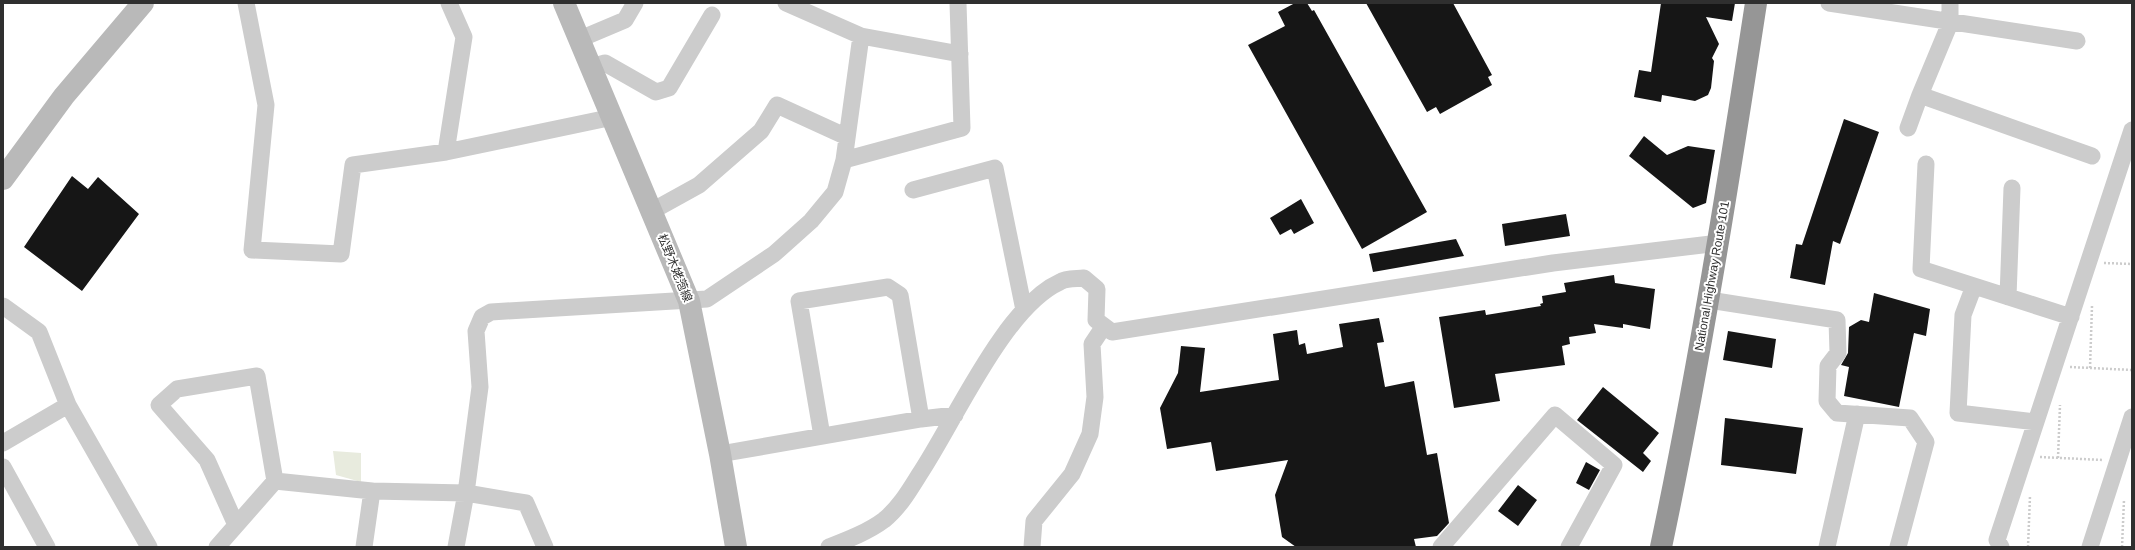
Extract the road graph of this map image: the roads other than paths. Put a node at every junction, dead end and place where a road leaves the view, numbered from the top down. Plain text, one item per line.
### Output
1 (143, 3) edge
2 (246, 3) edge
3 (449, 3) edge
4 (564, 3) edge
5 (635, 3) edge
6 (786, 3) edge
7 (958, 3) edge
8 (1756, 3) edge
9 (1829, 3) edge
10 (1950, 3) edge
11 (712, 16) dead end
12 (1950, 23) junction
13 (861, 36) junction
14 (580, 39) junction
15 (2078, 41) dead end
16 (960, 54) junction
17 (591, 67) junction
18 (1920, 95) junction
19 (613, 117) junction
20 (1908, 128) dead end
21 (2132, 130) edge
22 (847, 137) junction
23 (446, 152) junction
24 (2092, 156) dead end
25 (844, 160) junction
26 (1926, 164) dead end
27 (3, 179) edge
28 (2012, 188) dead end
29 (913, 190) dead end
30 (652, 212) junction
31 (1718, 243) junction
32 (1974, 286) junction
33 (2008, 297) junction
34 (1709, 300) junction
35 (689, 301) junction
36 (3, 306) edge
37 (1024, 310) junction
38 (2070, 317) junction
39 (1104, 326) junction
40 (68, 405) junction
41 (1857, 414) junction
42 (955, 415) junction
43 (2132, 417) edge
44 (920, 419) junction
45 (2036, 422) junction
46 (822, 436) junction
47 (3, 443) edge
48 (720, 454) junction
49 (3, 467) edge
50 (275, 481) junction
51 (372, 491) junction
52 (466, 493) junction
53 (236, 525) junction
54 (47, 547) edge
55 (149, 547) edge
56 (217, 547) edge
57 (364, 547) edge
58 (456, 547) edge
59 (545, 547) edge
60 (736, 547) edge
61 (829, 547) edge
62 (1032, 547) edge
63 (1441, 547) edge
64 (1570, 547) edge
65 (1661, 547) edge
66 (1827, 547) edge
67 (1898, 547) edge
68 (2001, 547) edge
69 (2090, 547) edge

1 - 27 main road
2 - 23 street
3 - 23 street
4 - 14 main road, 松野木姥萢線
5 - 14 street
6 - 13 street
7 - 16 street
8 - 31 highway, National Highway Route 101
9 - 12 street
10 - 12 street
11 - 17 street
12 - 15 street
12 - 18 street
13 - 16 street
13 - 22 street
14 - 17 main road, 松野木姥萢線
16 - 25 street
17 - 19 main road, 松野木姥萢線
18 - 20 street
18 - 24 street
19 - 23 street
19 - 30 main road, 松野木姥萢線
21 - 38 street
22 - 25 street
22 - 30 street
25 - 35 street
26 - 32 street
28 - 33 street
29 - 37 street
30 - 35 main road, 松野木姥萢線
31 - 34 highway, National Highway Route 101
31 - 39 street
32 - 33 street
32 - 45 street
33 - 38 street
34 - 41 street
34 - 65 highway, National Highway Route 101
35 - 48 main road, 松野木姥萢線
35 - 52 street
36 - 40 street
37 - 39 street
37 - 42 street
38 - 45 street
39 - 62 street
40 - 47 street
40 - 55 street
41 - 66 street
41 - 67 street
42 - 44 street
42 - 61 street
43 - 69 street
44 - 46 street
44 - 46 street
45 - 68 street
46 - 48 street
48 - 60 main road, 松野木姥萢線
49 - 54 street
50 - 51 street
50 - 53 street
50 - 53 street
51 - 52 street
51 - 57 street
52 - 58 street
52 - 59 street
53 - 56 street
63 - 64 street

